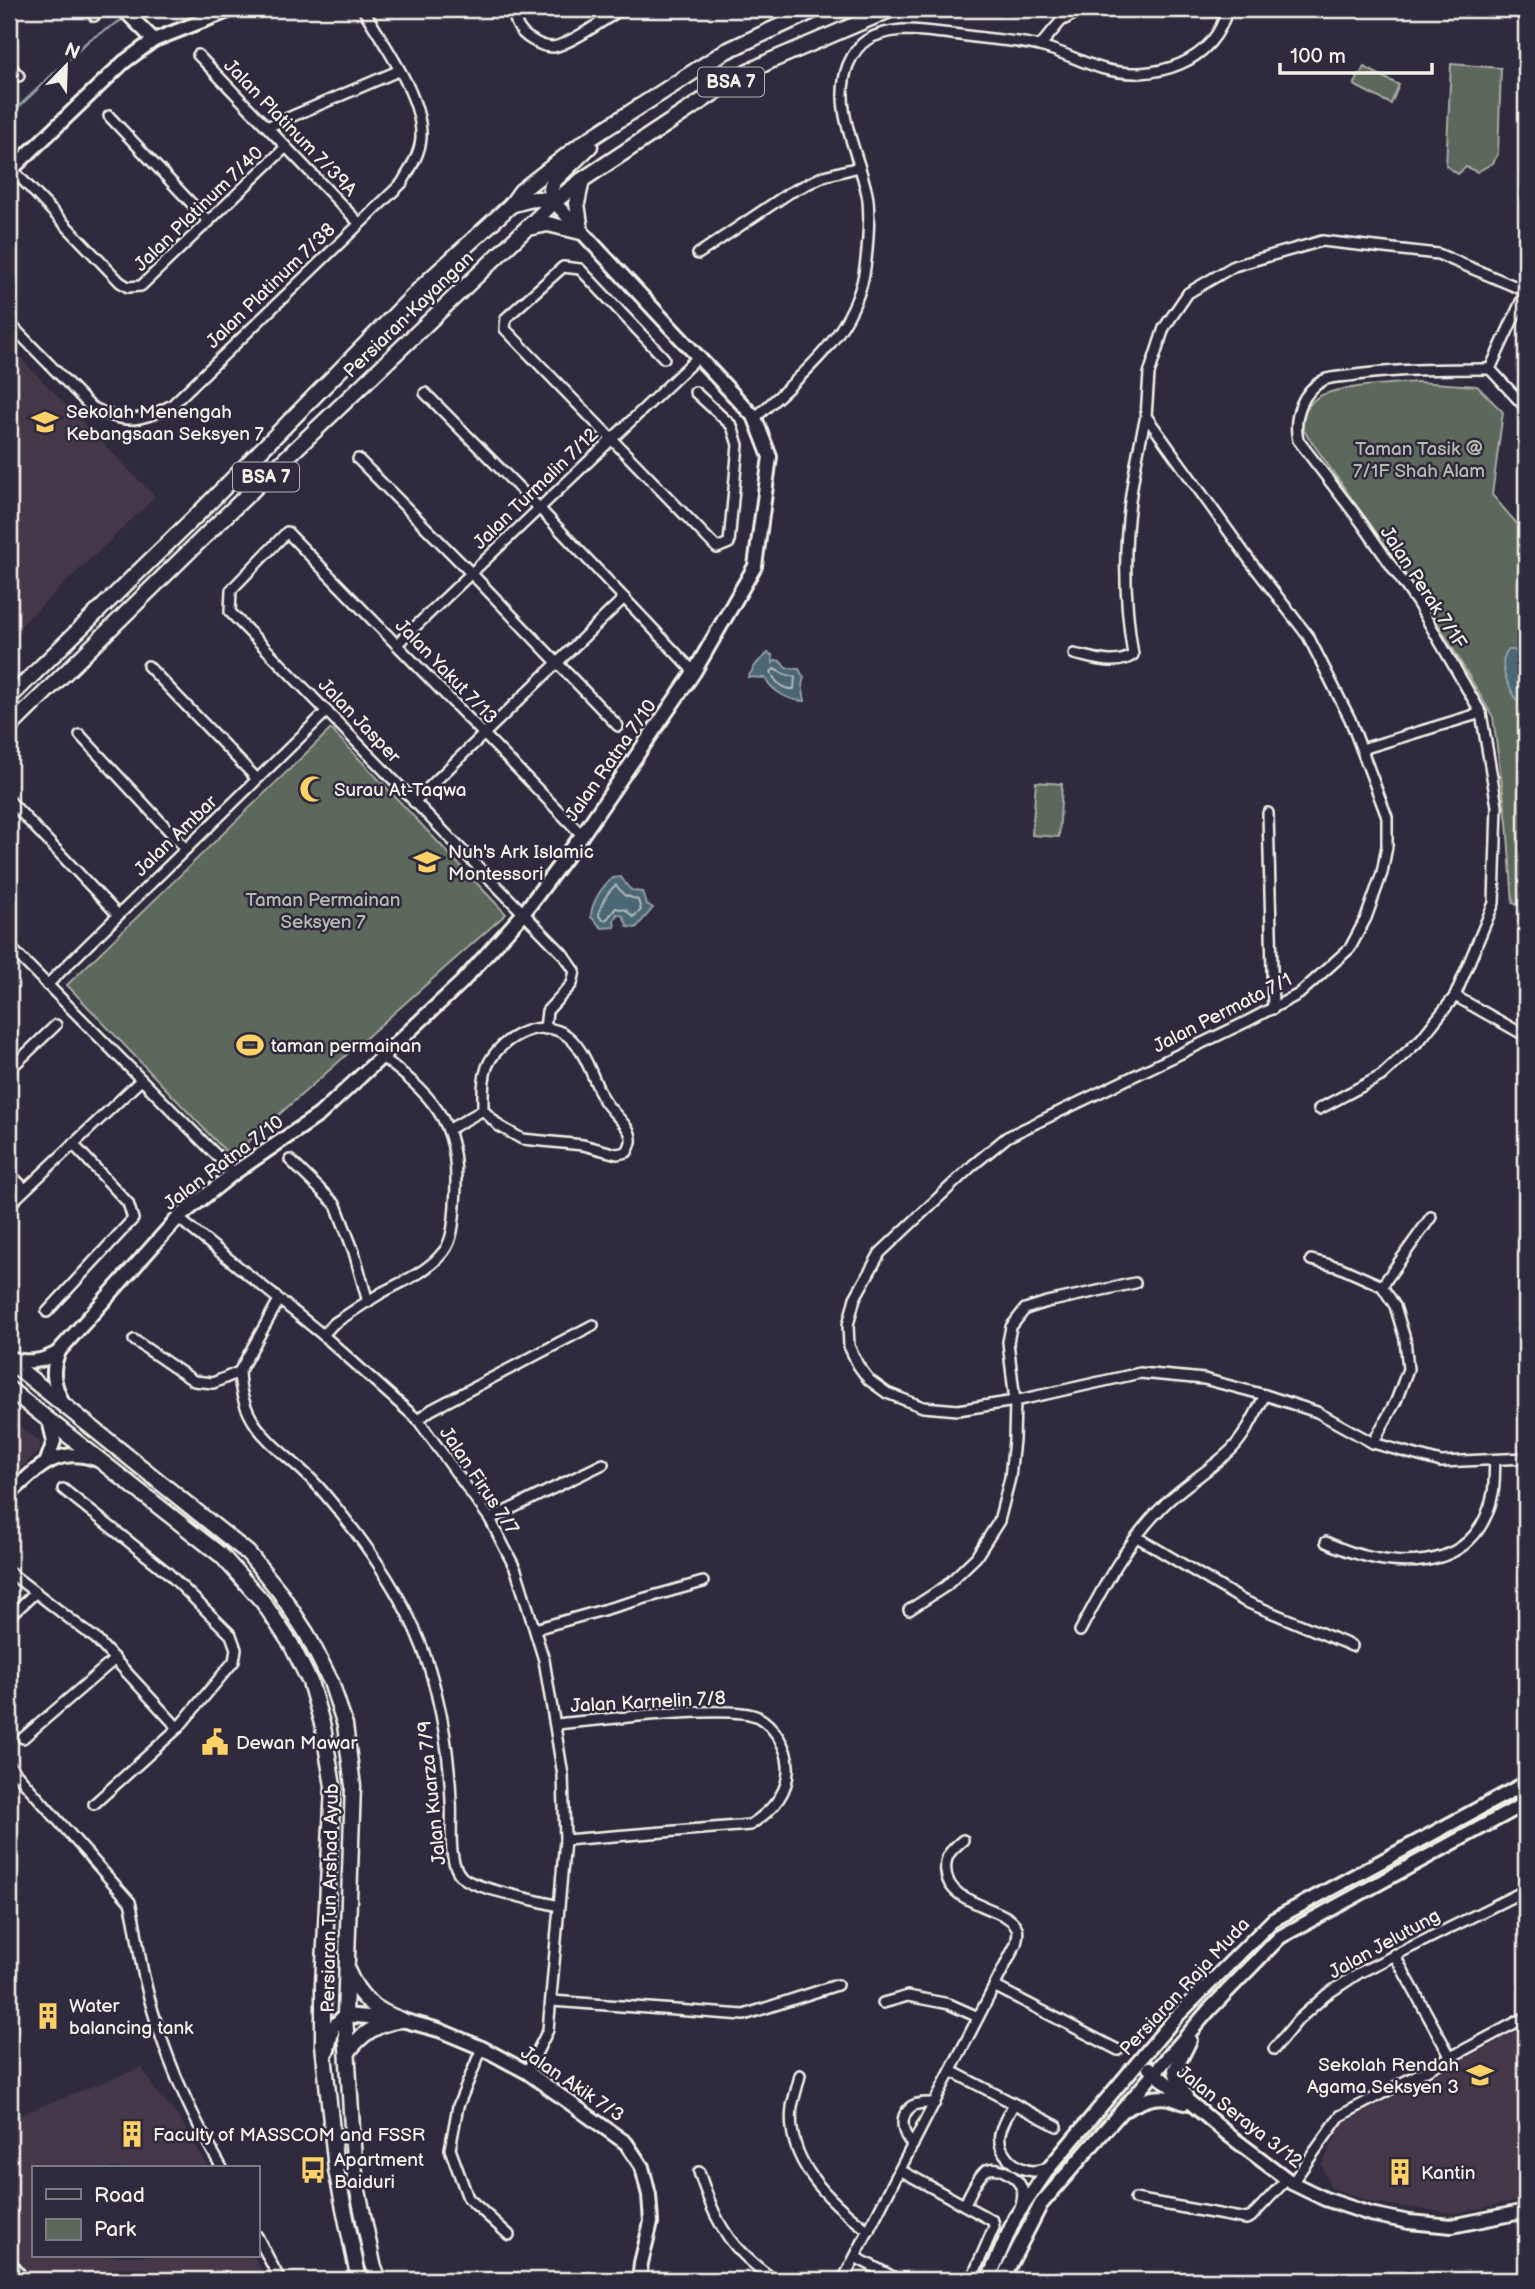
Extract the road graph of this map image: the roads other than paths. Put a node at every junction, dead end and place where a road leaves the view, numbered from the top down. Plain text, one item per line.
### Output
1 (123, 9) edge
2 (233, 9) edge
3 (363, 9) edge
4 (513, 9) edge
5 (622, 9) edge
6 (817, 9) edge
7 (892, 9) edge
8 (1083, 9) edge
9 (1227, 9) edge
10 (154, 40) junction
11 (1040, 46) junction
12 (198, 55) dead end
13 (9, 65) edge
14 (398, 71) junction
15 (19, 76) dead end
16 (109, 116) dead end
17 (611, 125) junction
18 (267, 127) junction
19 (286, 147) junction
20 (859, 167) junction
21 (10, 170) edge
22 (582, 180) junction
23 (554, 202) junction
24 (511, 205) junction
25 (209, 222) junction
26 (359, 223) junction
27 (525, 228) junction
28 (581, 232) junction
29 (698, 254) dead end
30 (1526, 291) edge
31 (9, 323) edge
32 (663, 358) dead end
33 (697, 358) junction
34 (1490, 369) junction
35 (695, 392) dead end
36 (425, 393) dead end
37 (1526, 408) edge
38 (1146, 416) junction
39 (755, 418) junction
40 (612, 439) junction
41 (358, 459) dead end
42 (539, 508) junction
43 (471, 573) junction
44 (624, 598) junction
45 (230, 612) joint
46 (397, 644) junction
47 (1074, 654) dead end
48 (557, 663) junction
49 (148, 666) dead end
50 (694, 672) junction
51 (9, 698) edge
52 (327, 711) junction
53 (1481, 713) junction
54 (618, 726) dead end
55 (9, 728) edge
56 (484, 734) junction
57 (80, 735) dead end
58 (1362, 749) junction
59 (257, 779) junction
60 (10, 801) edge
61 (414, 802) junction
62 (1268, 813) dead end
63 (582, 835) junction
64 (186, 849) junction
65 (523, 914) junction
66 (118, 915) junction
67 (9, 946) edge
68 (47, 985) junction
69 (1455, 996) junction
70 (1273, 1009) junction
71 (56, 1025) dead end
72 (545, 1029) junction
73 (1526, 1036) edge
74 (382, 1057) junction
75 (9, 1070) edge
76 (141, 1080) junction
77 (1319, 1109) dead end
78 (484, 1110) junction
79 (447, 1130) junction
80 (73, 1144) junction
81 (290, 1160) dead end
82 (9, 1173) edge
83 (234, 1173) junction
84 (26, 1189) junction
85 (9, 1205) edge
86 (1431, 1217) dead end
87 (178, 1218) junction
88 (1311, 1260) dead end
89 (1135, 1283) dead end
90 (1382, 1286) junction
91 (279, 1300) junction
92 (368, 1302) junction
93 (47, 1312) dead end
94 (593, 1325) dead end
95 (323, 1335) junction
96 (134, 1340) dead end
97 (59, 1352) junction
98 (9, 1360) edge
99 (239, 1372) junction
100 (9, 1390) edge
101 (1265, 1395) junction
102 (1015, 1401) junction
103 (64, 1406) junction
104 (49, 1420) junction
105 (418, 1420) junction
106 (1373, 1443) junction
107 (1526, 1458) edge
108 (1494, 1460) junction
109 (47, 1461) junction
110 (104, 1463) junction
111 (603, 1464) dead end
112 (63, 1489) dead end
113 (9, 1494) edge
114 (490, 1519) junction
115 (1137, 1537) junction
116 (1326, 1542) dead end
117 (9, 1572) edge
118 (703, 1582) dead end
119 (36, 1592) junction
120 (909, 1610) dead end
121 (9, 1617) edge
122 (535, 1629) junction
123 (1080, 1631) dead end
124 (1352, 1646) dead end
125 (115, 1659) junction
126 (555, 1724) junction
127 (178, 1728) junction
128 (23, 1738) dead end
129 (9, 1765) edge
130 (1526, 1783) edge
131 (1526, 1802) edge
132 (94, 1804) dead end
133 (565, 1840) junction
134 (963, 1840) dead end
135 (1526, 1890) edge
136 (558, 1906) junction
137 (1394, 1954) junction
138 (348, 1971) junction
139 (837, 1986) dead end
140 (994, 1986) junction
141 (552, 2001) junction
142 (883, 2003) dead end
143 (1209, 2010) junction
144 (345, 2015) junction
145 (978, 2017) junction
146 (1526, 2017) edge
147 (402, 2020) junction
148 (482, 2048) junction
149 (1274, 2049) dead end
150 (1118, 2050) dead end
151 (348, 2052) junction
152 (1450, 2056) junction
153 (1140, 2059) junction
154 (325, 2062) junction
155 (951, 2071) junction
156 (527, 2072) junction
157 (1153, 2073) junction
158 (800, 2075) dead end
159 (934, 2103) junction
160 (1014, 2104) junction
161 (1197, 2109) junction
162 (1120, 2112) junction
163 (1057, 2126) dead end
164 (913, 2145) junction
165 (221, 2166) edge
166 (1049, 2168) junction
167 (900, 2170) junction
168 (699, 2172) dead end
169 (1290, 2181) junction
170 (1135, 2199) dead end
171 (964, 2205) junction
172 (1020, 2210) junction
173 (1526, 2211) edge
174 (869, 2231) junction
175 (509, 2235) dead end
176 (259, 2239) edge
177 (855, 2257) junction
178 (9, 2263) edge
179 (22, 2280) edge
180 (279, 2280) edge
181 (359, 2280) edge
182 (379, 2280) edge
183 (639, 2280) edge
184 (774, 2280) edge
185 (843, 2280) edge
186 (899, 2280) edge
187 (971, 2280) edge
188 (988, 2280) edge
189 (1002, 2280) edge

1 - 10 street
2 - 10 street
3 - 14 street, Jalan Platinum 7/38
4 - 5 street
6 - 17 main road, Persiaran Kayangan / BSA 7
7 - 22 main road, Persiaran Kayangan / BSA 7
8 - 11 street
9 - 11 street
10 - 21 street
11 - 20 street
12 - 18 street, Jalan Platinum 7/39A
13 - 15 street
14 - 18 street
14 - 26 street, Jalan Platinum 7/38
16 - 25 street
17 - 23 main road
17 - 24 main road, Persiaran Kayangan / BSA 7
18 - 19 street, Jalan Platinum 7/39A
19 - 25 street, Jalan Platinum 7/40
19 - 26 street, Jalan Platinum 7/39A
20 - 29 street
20 - 39 street
21 - 25 street, Jalan Platinum 7/40
22 - 23 main road, Persiaran Kayangan / BSA 7
22 - 28 main road
23 - 24 main road
23 - 27 main road, Persiaran Kayangan / BSA 7
23 - 28 street, Jalan Ratna 7/10
24 - 51 main road, Persiaran Kayangan / BSA 7
26 - 31 street, Jalan Platinum 7/38
27 - 28 main road
27 - 55 main road, Persiaran Kayangan / BSA 7
28 - 33 street, Jalan Ratna 7/10
30 - 34 street
30 - 38 street
32 - 40 street
33 - 39 street, Jalan Ratna 7/10
33 - 40 street, Jalan Turmalin 7/12
34 - 37 street
34 - 53 street, Jalan Perak 7/1F
35 - 40 street
36 - 42 street
38 - 47 street
38 - 58 street, Jalan Permata 7/1
39 - 50 street, Jalan Ratna 7/10
40 - 42 street, Jalan Turmalin 7/12
41 - 43 street
42 - 43 street, Jalan Turmalin 7/12
42 - 44 street
43 - 46 street, Jalan Turmalin 7/12
43 - 48 street
44 - 48 street
44 - 50 street
45 - 46 street, Jalan Yakut 7/13
45 - 52 street, Jalan Jasper
46 - 56 street, Jalan Yakut 7/13
48 - 54 street
48 - 56 street
49 - 59 street
50 - 63 street, Jalan Ratna 7/10
52 - 59 street, Jalan Ambar
52 - 61 street, Jalan Jasper
53 - 58 street
53 - 69 street, Jalan Perak 7/1F
56 - 61 street
56 - 63 street, Jalan Yakut 7/13
57 - 64 street
58 - 70 street, Jalan Permata 7/1
59 - 64 street, Jalan Ambar
60 - 66 street
61 - 65 street, Jalan Jasper
62 - 70 street
63 - 65 street, Jalan Ratna 7/10
64 - 66 street, Jalan Ambar
65 - 72 street, Jalan Jasper
65 - 74 street, Jalan Ratna 7/10
66 - 68 street, Jalan Ambar
67 - 68 street
68 - 76 street
69 - 73 street
69 - 77 street, Jalan Perak 7/1F
70 - 102 street, Jalan Permata 7/1
71 - 75 street
72 - 78 street
72 - 78 street
74 - 79 street
74 - 83 street, Jalan Ratna 7/10
76 - 80 street
76 - 83 street
78 - 79 street
79 - 92 street
80 - 84 street
80 - 93 street
81 - 92 street
82 - 84 street
83 - 87 street, Jalan Ratna 7/10
84 - 85 street
86 - 90 street
87 - 91 street, Jalan Firus 7/7
87 - 97 street, Jalan Ratna 7/10
88 - 90 street
89 - 102 street
90 - 106 street
91 - 95 street, Jalan Firus 7/7
91 - 99 street
92 - 95 street
94 - 105 street
95 - 105 street, Jalan Firus 7/7
96 - 99 street
97 - 98 street
97 - 103 street
98 - 103 main road, Persiaran Tun Arshad Ayub
99 - 136 street, Jalan Kuarza 7/9
100 - 104 main road, Persiaran Tun Arshad Ayub
101 - 102 street, Jalan Permata 7/1
101 - 106 street, Jalan Permata 7/1
101 - 115 street
102 - 120 street
103 - 138 main road, Persiaran Tun Arshad Ayub
104 - 109 street
104 - 110 main road, Persiaran Tun Arshad Ayub
105 - 114 street, Jalan Firus 7/7
106 - 108 street, Jalan Permata 7/1
107 - 108 street, Jalan Permata 7/1
108 - 116 street
109 - 110 street
109 - 113 street
110 - 154 main road, Persiaran Tun Arshad Ayub
111 - 114 street
112 - 127 street
114 - 122 street, Jalan Firus 7/7
115 - 123 street
115 - 124 street
117 - 119 street
118 - 122 street
119 - 121 street
119 - 125 street
122 - 126 street, Jalan Firus 7/7
125 - 127 street
125 - 128 street
126 - 133 street, Jalan Firus 7/7
126 - 133 street, Jalan Karnelin 7/8
127 - 132 street
129 - 165 street
130 - 153 street, Persiaran Raja Muda
131 - 143 street, Persiaran Raja Muda
133 - 136 street, Jalan Firus 7/7
134 - 140 street
135 - 137 street, Jalan Jelutung
136 - 141 street, Jalan Firus 7/7
137 - 149 street, Jalan Jelutung
137 - 152 street
138 - 144 main road, Persiaran Tun Arshad Ayub
138 - 147 main road
139 - 141 street
140 - 145 street
140 - 150 street
141 - 156 street, Jalan Firus 7/7
142 - 145 street
143 - 157 street, Persiaran Raja Muda
143 - 161 street
144 - 147 street, Jalan Akik 7/3
144 - 151 main road, Persiaran Tun Arshad Ayub
144 - 154 street
145 - 155 street
146 - 152 street
147 - 148 street, Jalan Akik 7/3
147 - 151 main road
148 - 156 street, Jalan Akik 7/3
148 - 175 street
151 - 182 main road, Persiaran Tun Arshad Ayub
152 - 169 street
153 - 157 street, Jalan Seraya 3/12
153 - 166 street, Persiaran Raja Muda
154 - 181 main road, Persiaran Tun Arshad Ayub
155 - 159 street
155 - 160 street
156 - 183 street, Jalan Akik 7/3
157 - 161 street, Jalan Seraya 3/12
157 - 162 street, Persiaran Raja Muda
158 - 174 street
159 - 164 street
159 - 164 street
160 - 163 street
160 - 166 street
161 - 162 street
161 - 169 street, Jalan Seraya 3/12
162 - 189 street, Persiaran Raja Muda
164 - 167 street
166 - 172 street, Persiaran Raja Muda
167 - 171 street
167 - 174 street
168 - 184 street
169 - 170 street
169 - 173 street, Jalan Seraya 3/12
171 - 172 street
171 - 187 street
172 - 188 street, Persiaran Raja Muda
174 - 177 street
176 - 180 street
177 - 185 street
177 - 186 street
178 - 179 street

